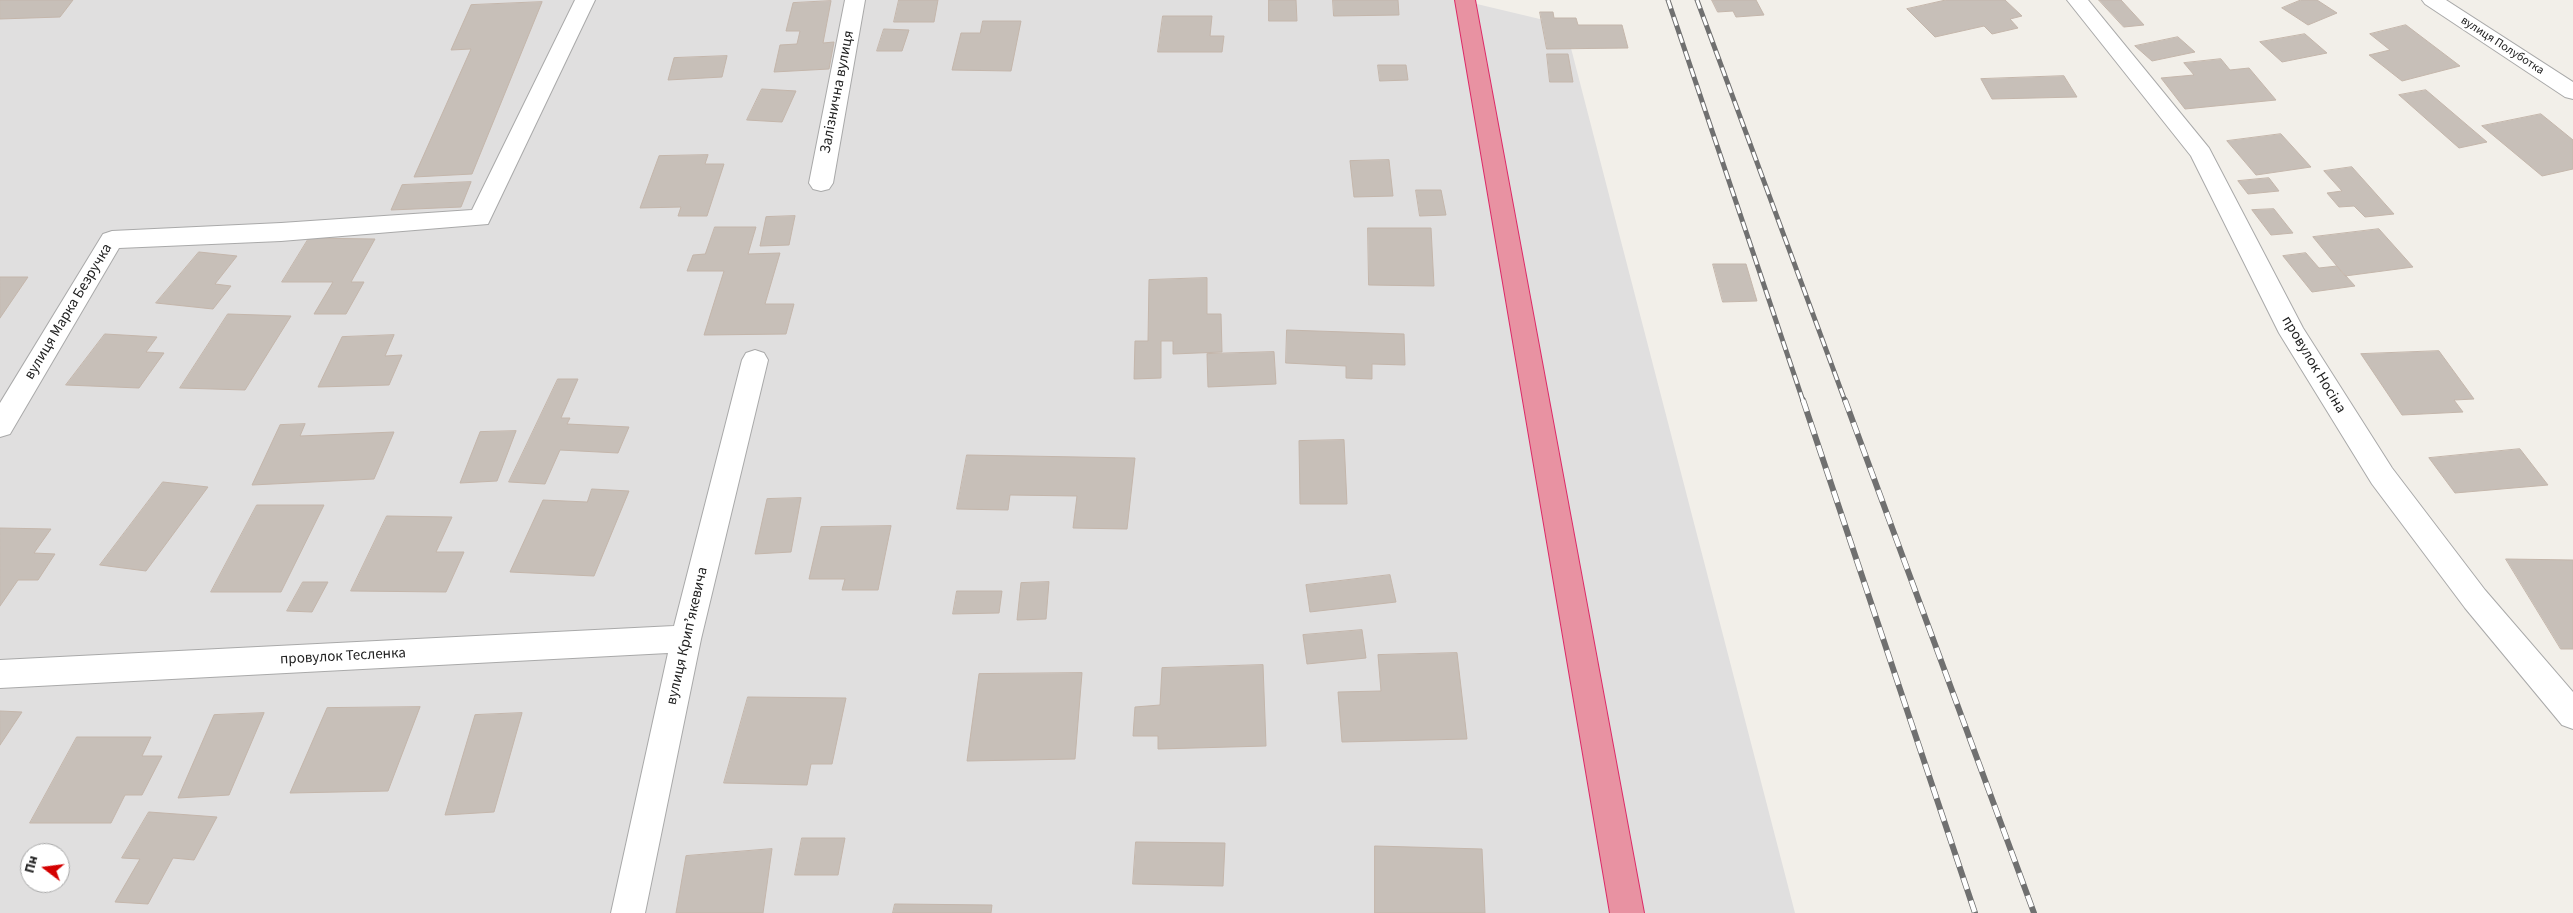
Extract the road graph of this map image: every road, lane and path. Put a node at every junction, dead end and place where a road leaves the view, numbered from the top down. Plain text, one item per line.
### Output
1 (585, 0) edge
2 (855, 0) edge
3 (1465, 0) edge
4 (2077, 0) edge
5 (2432, 0) edge
6 (2573, 92) edge
7 (821, 183) dead end
8 (755, 360) dead end
9 (0, 426) edge
10 (686, 639) junction
11 (0, 674) edge
12 (2573, 715) edge
13 (628, 913) edge
14 (1626, 913) edge

1 - 9 street, вулиця Марка Безручка
2 - 7 street, Залізнична вулиця
3 - 14 highway
4 - 12 street, провулок Носіна
5 - 6 street, вулиця Полуботка
8 - 10 street, вулиця Крипʼякевича
10 - 11 street, провулок Тесленка
10 - 13 street, вулиця Крипʼякевича

